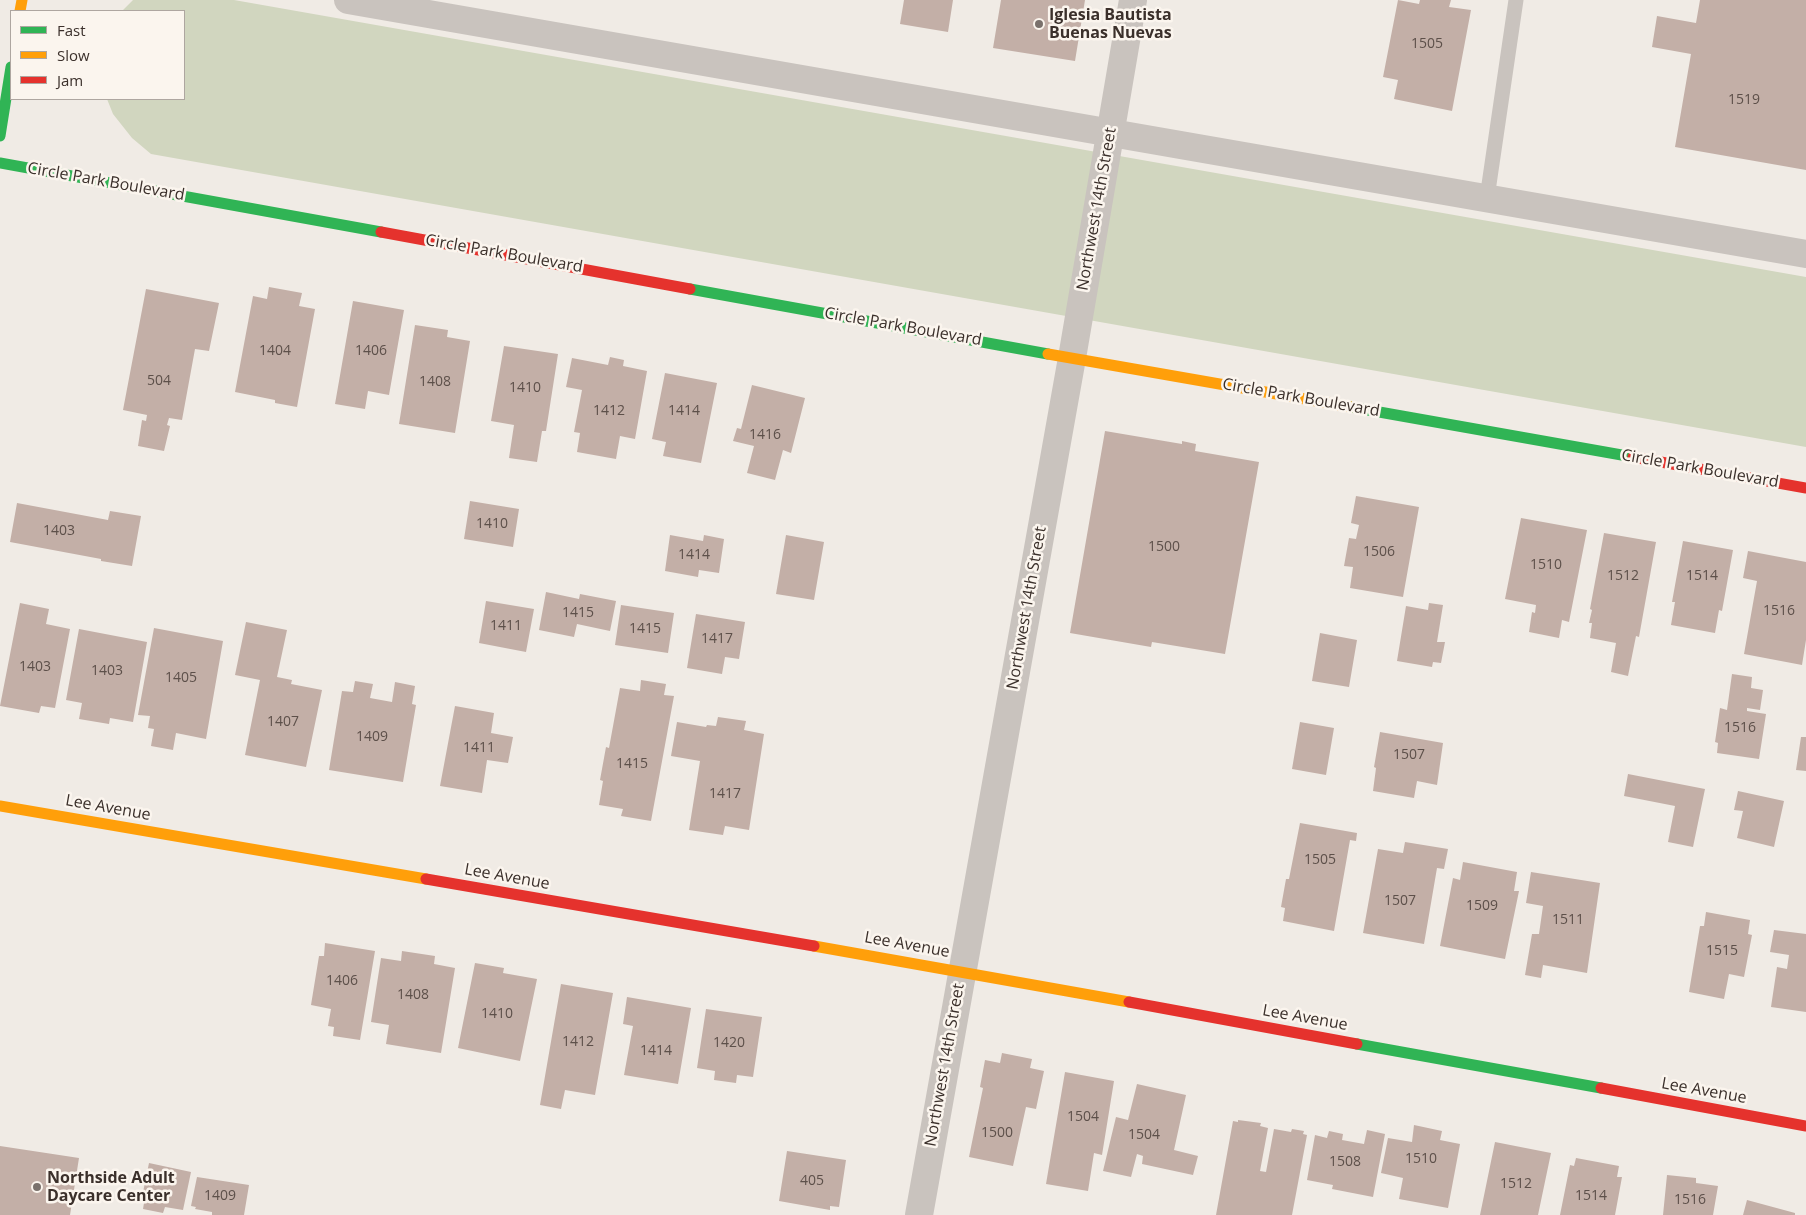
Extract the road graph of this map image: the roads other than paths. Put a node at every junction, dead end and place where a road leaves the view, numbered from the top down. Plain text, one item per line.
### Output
1 (348, 0) edge
2 (1133, 0) edge
3 (1516, 0) edge
4 (10, 73) edge
5 (1110, 132) junction
6 (0, 136) edge
7 (0, 163) edge
8 (1487, 198) junction
9 (1806, 254) edge
10 (1072, 358) junction
11 (1806, 488) edge
12 (0, 806) edge
13 (962, 971) junction
14 (1806, 1126) edge
15 (919, 1215) edge

1 - 5 street
2 - 5 street, Northwest 14th Street
3 - 8 lane
4 - 6 street
5 - 8 street
5 - 10 street, Northwest 14th Street
7 - 10 street, Circle Park Boulevard
8 - 9 street
10 - 11 street, Circle Park Boulevard
10 - 13 street, Northwest 14th Street
12 - 13 street, Lee Avenue
13 - 14 street, Lee Avenue
13 - 15 street, Northwest 14th Street

